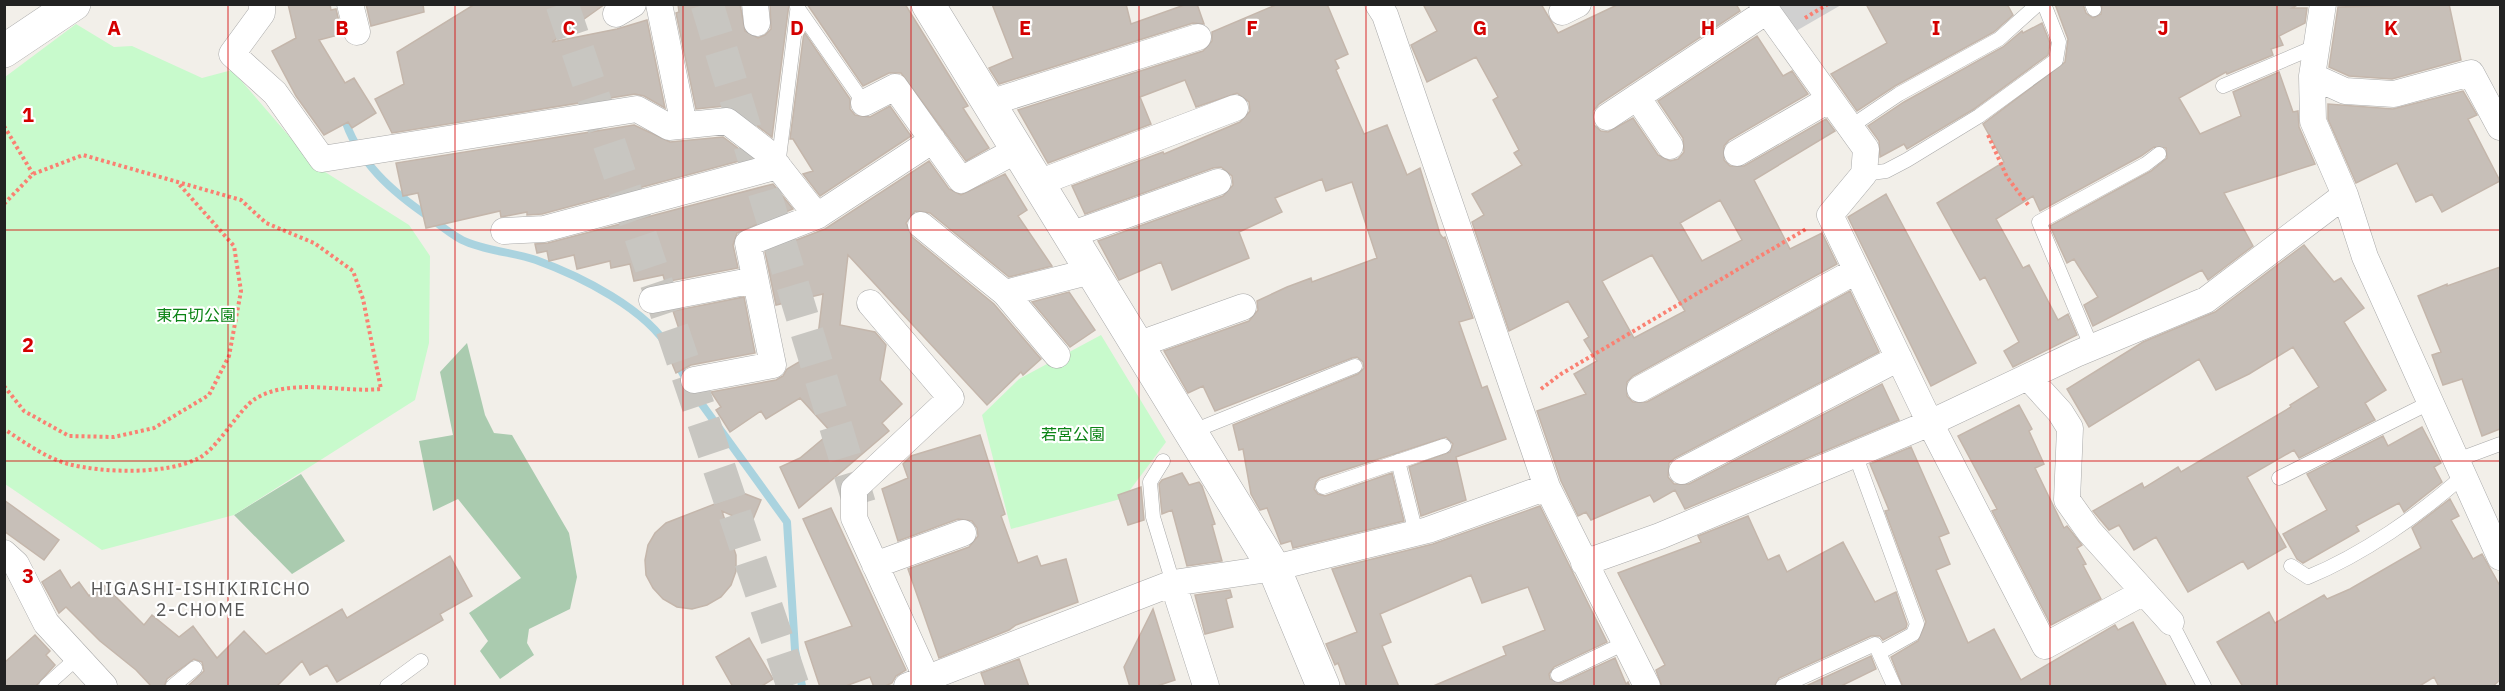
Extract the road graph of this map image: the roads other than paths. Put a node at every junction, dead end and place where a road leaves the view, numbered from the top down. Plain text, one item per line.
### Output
1 (74, 4) edge
2 (262, 4) edge
3 (350, 4) edge
4 (659, 4) edge
5 (928, 4) edge
6 (1378, 4) edge
7 (2038, 4) edge
8 (2044, 4) edge
9 (2324, 4) edge
10 (798, 6) edge
11 (1765, 8) edge
12 (357, 32) dead end
13 (1198, 37) dead end
14 (2317, 46) junction
15 (4, 51) edge
16 (2312, 76) junction
17 (2223, 86) dead end
18 (1637, 97) junction
19 (1830, 99) junction
20 (864, 103) joint
21 (989, 103) junction
22 (1235, 108) dead end
23 (1607, 117) dead end
24 (684, 125) junction
25 (1850, 127) junction
26 (2500, 128) edge
27 (933, 140) junction
28 (1670, 146) dead end
29 (1017, 150) junction
30 (1737, 153) dead end
31 (2159, 153) dead end
32 (778, 166) junction
33 (1864, 174) junction
34 (1218, 182) dead end
35 (1038, 183) junction
36 (2345, 195) junction
37 (817, 216) junction
38 (921, 225) dead end
39 (504, 231) dead end
40 (1070, 235) junction
41 (1092, 271) junction
42 (1856, 271) junction
43 (755, 280) junction
44 (1005, 293) junction
45 (652, 300) dead end
46 (870, 303) dead end
47 (1243, 307) dead end
48 (1137, 345) junction
49 (2092, 348) junction
50 (1057, 355) dead end
51 (1899, 358) junction
52 (1355, 366) dead end
53 (2028, 377) junction
54 (693, 380) dead end
55 (1640, 389) dead end
56 (2431, 402) junction
57 (1930, 423) junction
58 (1191, 432) junction
59 (2500, 444) edge
60 (1444, 446) dead end
61 (1855, 454) junction
62 (1398, 460) junction
63 (1163, 461) dead end
64 (2461, 468) junction
65 (1682, 471) dead end
66 (2279, 478) dead end
67 (1323, 487) dead end
68 (1546, 487) junction
69 (963, 533) dead end
70 (1416, 533) junction
71 (4, 553) edge
72 (2500, 557) edge
73 (1584, 563) junction
74 (875, 565) junction
75 (2291, 566) dead end
76 (1274, 568) junction
77 (1173, 583) junction
78 (2144, 592) junction
79 (2171, 622) joint
80 (1625, 643) junction
81 (1879, 653) junction
82 (77, 658) junction
83 (421, 661) dead end
84 (195, 668) dead end
85 (1558, 675) dead end
86 (959, 676) edge
87 (917, 683) edge
88 (46, 687) edge
89 (104, 687) edge
90 (173, 687) edge
91 (387, 687) edge
92 (1206, 687) edge
93 (1323, 687) edge
94 (1647, 687) edge
95 (1783, 687) edge
96 (1894, 687) edge
97 (2204, 687) edge

1 - 15 street
2 - 24 street
3 - 12 street
4 - 24 street
5 - 21 street
6 - 68 street
7 - 25 lane
8 - 33 lane
9 - 14 street
10 - 20 lane
10 - 32 lane
11 - 18 street
11 - 19 street
13 - 21 street
14 - 16 street
14 - 17 lane
16 - 26 street
16 - 36 street
18 - 23 street
18 - 28 street
19 - 25 street
19 - 30 street
20 - 27 street
21 - 29 street
22 - 35 street
24 - 32 street
25 - 33 street
27 - 29 street
27 - 37 street
29 - 35 street
31 - 49 lane
32 - 37 street
32 - 39 street
33 - 42 street
34 - 40 street
35 - 40 street
36 - 49 street
36 - 56 street
37 - 43 street
38 - 44 street
40 - 41 street
41 - 44 street
41 - 48 street
42 - 51 street
42 - 55 street
43 - 45 street
43 - 54 street
44 - 50 street
46 - 74 street
47 - 48 street
48 - 58 street
49 - 53 street
51 - 57 street
51 - 65 street
52 - 58 lane
53 - 57 street
53 - 78 street
56 - 64 street
56 - 66 lane
57 - 61 street
57 - 78 street
58 - 76 street
59 - 64 lane
60 - 62 lane
61 - 73 street
61 - 81 lane
62 - 67 lane
62 - 70 lane
63 - 77 lane
64 - 72 street
64 - 75 lane
68 - 70 street
68 - 73 street
69 - 74 street
70 - 76 street
71 - 82 street
73 - 80 street
74 - 87 street
76 - 77 street
76 - 93 street
77 - 86 street
77 - 92 street
78 - 79 street
79 - 97 lane
80 - 85 lane
80 - 94 street
81 - 95 lane
81 - 96 lane
82 - 88 lane
82 - 89 street
83 - 91 lane
84 - 90 lane
86 - 87 street

